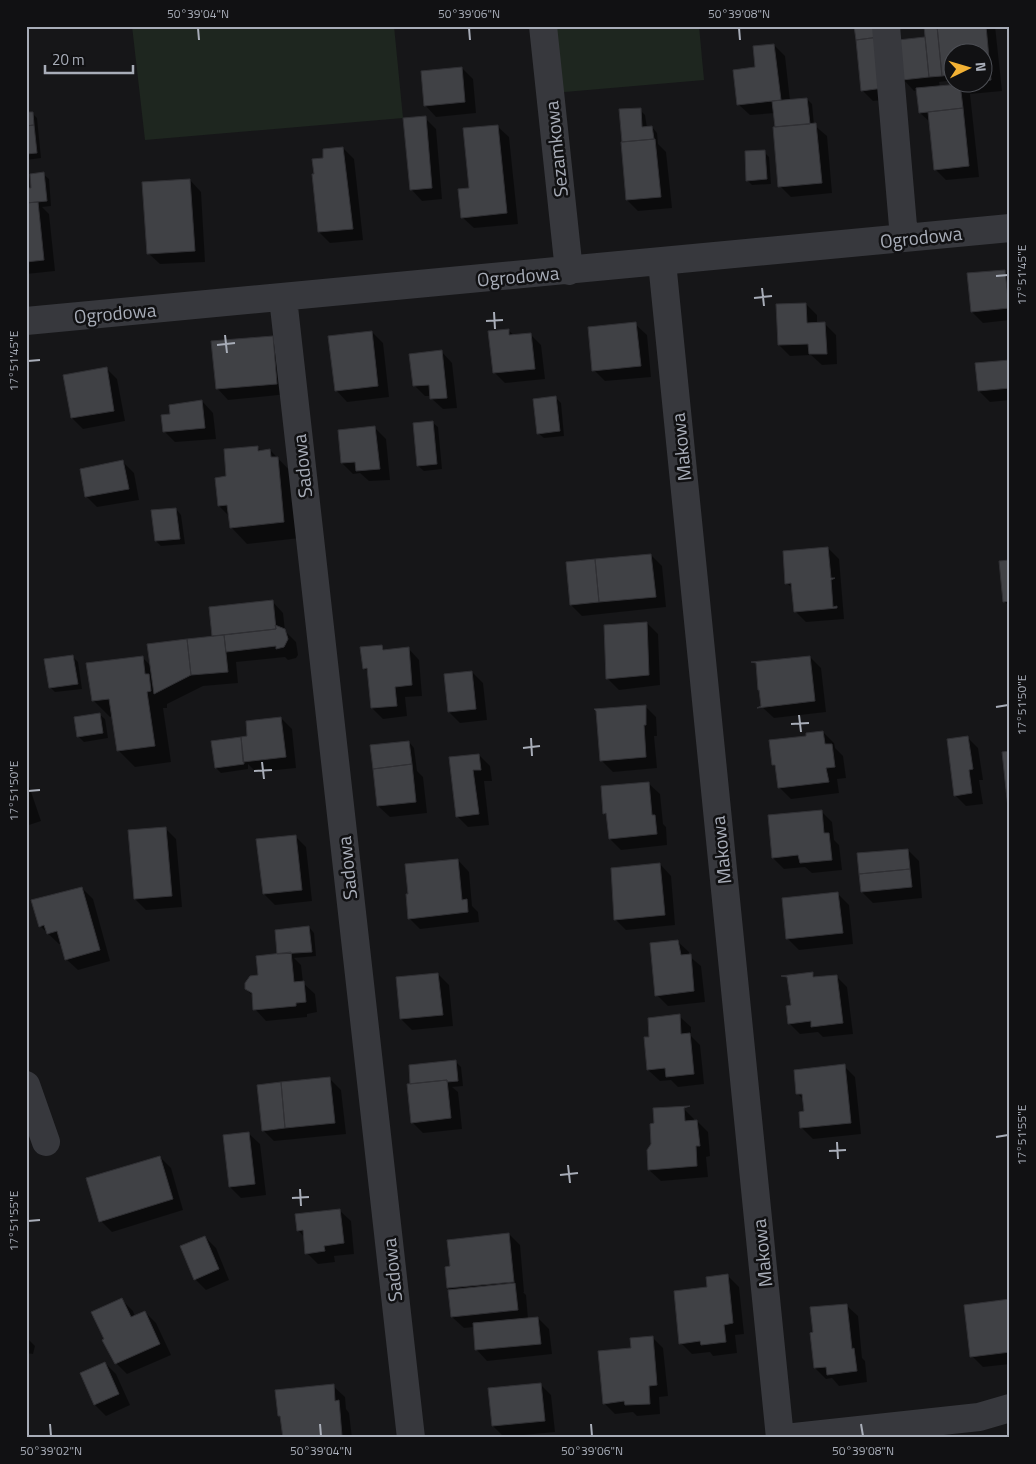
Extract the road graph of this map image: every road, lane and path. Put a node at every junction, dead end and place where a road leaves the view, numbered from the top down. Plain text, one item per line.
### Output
1 (543, 26) edge
2 (886, 26) edge
3 (1010, 228) edge
4 (904, 238) junction
5 (662, 262) junction
6 (569, 271) junction
7 (283, 298) junction
8 (26, 321) edge
9 (26, 1085) edge
10 (46, 1142) dead end
11 (1010, 1408) edge
12 (411, 1438) edge
13 (780, 1438) edge
14 (785, 1438) edge

1 - 6 street, Sezamkowa
2 - 4 street
3 - 4 street, Ogrodowa
4 - 5 street, Ogrodowa
5 - 6 street, Ogrodowa
5 - 13 street, Makowa
6 - 7 street, Ogrodowa
7 - 8 street, Ogrodowa
7 - 12 street, Sadowa
9 - 10 street
11 - 14 street

